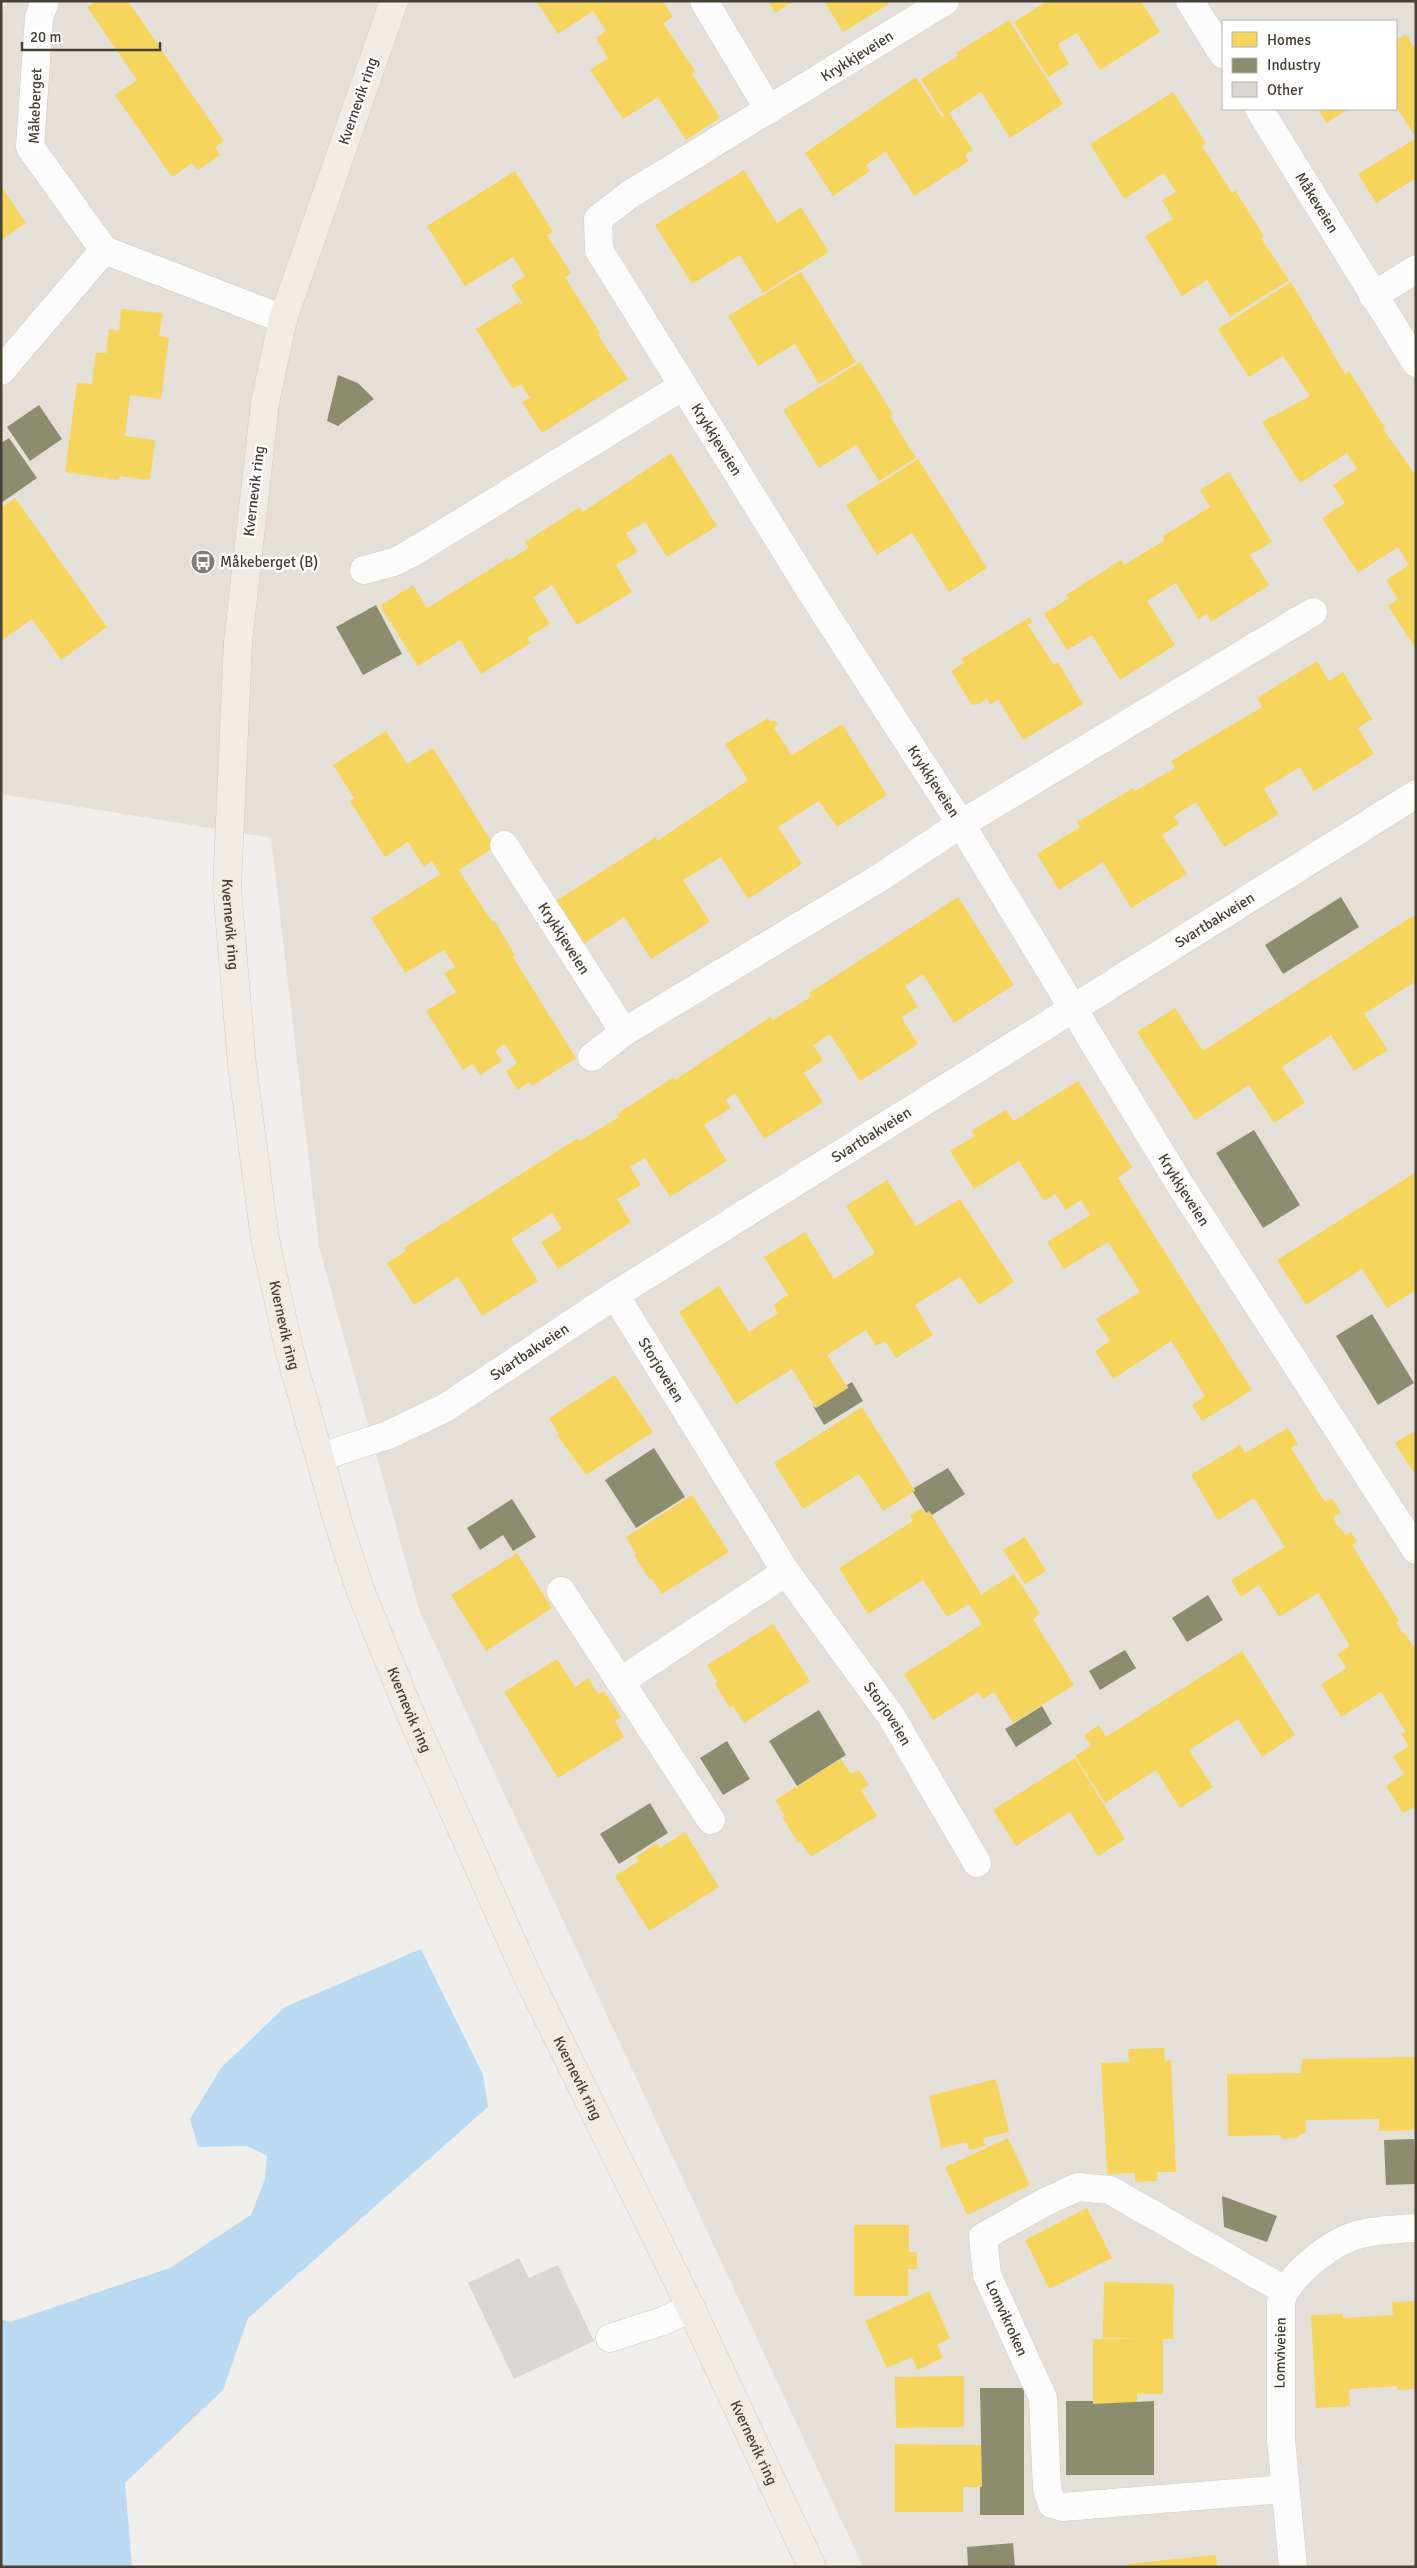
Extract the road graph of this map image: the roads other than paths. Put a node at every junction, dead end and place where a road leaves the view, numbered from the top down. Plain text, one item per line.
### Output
1 (45, 1) edge
2 (394, 1) edge
3 (704, 1) edge
4 (945, 1) edge
5 (1190, 1) edge
6 (1222, 52) edge
7 (769, 110) junction
8 (1260, 110) edge
9 (104, 250) junction
10 (1416, 269) edge
11 (1373, 296) junction
12 (283, 319) junction
13 (1416, 363) edge
14 (1, 371) edge
15 (682, 386) junction
16 (364, 570) dead end
17 (1313, 612) dead end
18 (1416, 794) edge
19 (961, 824) junction
20 (504, 845) dead end
21 (1071, 1008) junction
22 (624, 1032) junction
23 (592, 1057) dead end
24 (615, 1295) junction
25 (320, 1457) junction
26 (1416, 1550) edge
27 (786, 1572) junction
28 (561, 1591) dead end
29 (621, 1681) junction
30 (712, 1820) dead end
31 (977, 1863) dead end
32 (1416, 2228) edge
33 (1284, 2290) junction
34 (691, 2308) junction
35 (610, 2338) dead end
36 (1284, 2489) junction
37 (812, 2567) edge
38 (1294, 2567) edge

1 - 9 street, Måkeberget
2 - 12 main road, Kvernevik ring
3 - 7 street
4 - 7 street, Krykkjeveien
5 - 6 street
7 - 15 street, Krykkjeveien
8 - 11 street, Måkeveien
9 - 12 street
9 - 14 street
10 - 11 street
11 - 13 street, Måkeveien
12 - 25 main road, Kvernevik ring
15 - 16 street
15 - 19 street, Krykkjeveien
17 - 19 street, Krykkjeveien
18 - 21 street, Svartbakveien
19 - 21 street, Krykkjeveien
19 - 22 street, Krykkjeveien
20 - 22 street, Krykkjeveien
21 - 24 street, Svartbakveien
21 - 26 street, Krykkjeveien
22 - 23 street, Krykkjeveien
24 - 25 street, Svartbakveien
24 - 27 street, Storjoveien
25 - 34 main road, Kvernevik ring
27 - 29 street
27 - 31 street, Storjoveien
28 - 29 street
29 - 30 street
32 - 33 street
33 - 36 street, Lomviveien
33 - 36 street, Lomvikroken
34 - 35 street
34 - 37 main road, Kvernevik ring
36 - 38 street, Lomviveien

